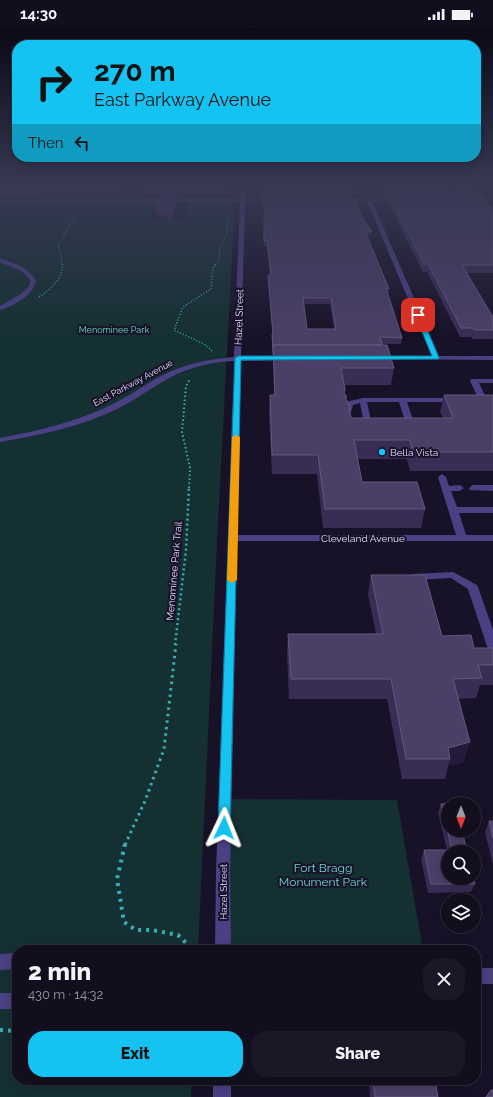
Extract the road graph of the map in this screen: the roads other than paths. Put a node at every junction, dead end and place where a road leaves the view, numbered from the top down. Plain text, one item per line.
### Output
1 (242, 237) edge
2 (385, 237) edge
3 (0, 260) edge
4 (13, 266) junction
5 (7, 268) dead end
6 (0, 308) edge
7 (238, 358) junction
8 (293, 358) edge
9 (373, 358) edge
10 (436, 358) junction
11 (493, 358) edge
12 (493, 381) edge
13 (363, 400) junction
14 (402, 400) junction
15 (461, 400) edge
16 (493, 400) edge
17 (348, 410) edge
18 (382, 423) edge
19 (396, 423) edge
20 (0, 440) edge
21 (442, 477) dead end
22 (446, 488) junction
23 (460, 488) dead end
24 (473, 488) dead end
25 (493, 488) edge
26 (453, 510) junction
27 (493, 510) edge
28 (234, 538) junction
29 (462, 538) junction
30 (493, 538) edge
31 (404, 579) edge
32 (493, 646) edge
33 (223, 945) edge
34 (12, 961) edge
35 (0, 962) edge
36 (481, 976) edge
37 (493, 976) edge
38 (0, 1001) edge
39 (12, 1001) edge
40 (222, 1085) edge
41 (222, 1097) edge

1 - 7 street, Hazel Street
2 - 10 street
3 - 4 street
4 - 5 street
4 - 6 street
7 - 8 street, East Parkway Avenue
7 - 20 street, East Parkway Avenue
7 - 28 street, Hazel Street
9 - 10 street
10 - 11 street
12 - 16 street
13 - 14 street
13 - 17 street
13 - 18 street
14 - 15 street
14 - 19 street
21 - 22 street
22 - 23 street
22 - 26 street
24 - 25 street
26 - 27 street
26 - 29 street
28 - 29 street, Cleveland Avenue
28 - 33 street, Hazel Street
29 - 30 street, Cleveland Avenue
31 - 32 street
34 - 35 street
36 - 37 street
38 - 39 street
40 - 41 street

